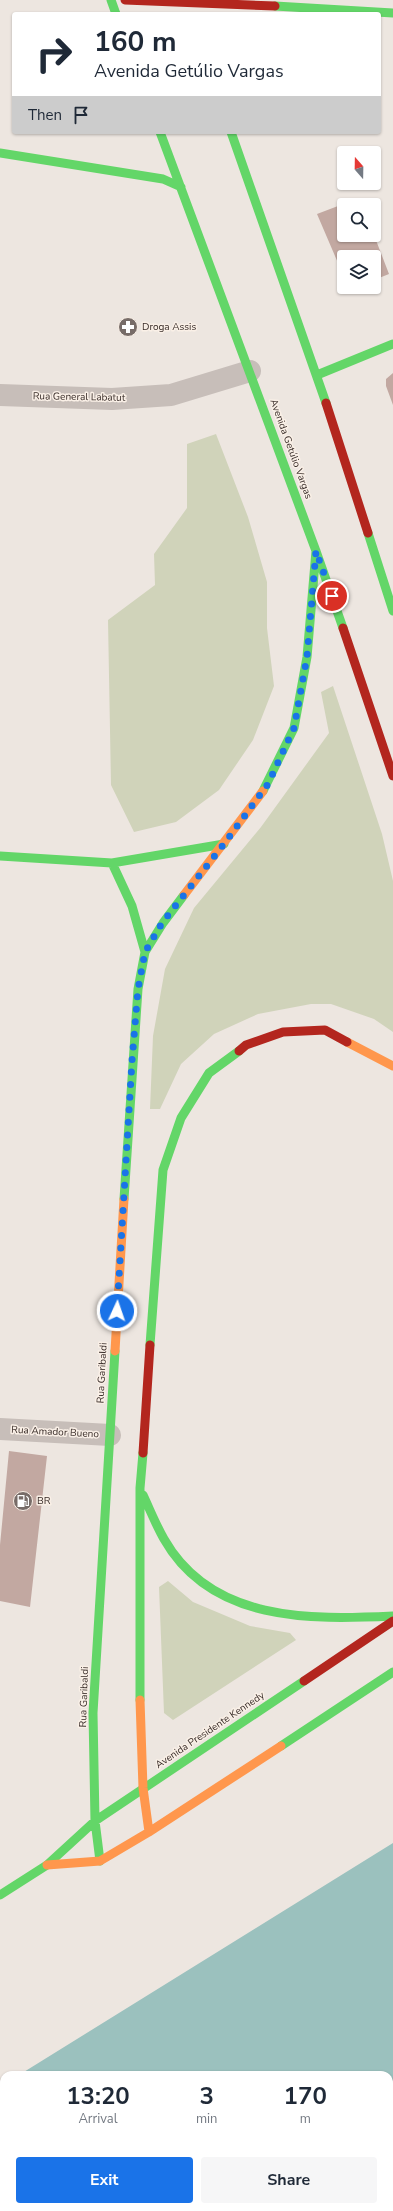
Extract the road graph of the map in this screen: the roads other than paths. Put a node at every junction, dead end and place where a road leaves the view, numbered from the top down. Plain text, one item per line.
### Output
1 (111, 0) edge
2 (125, 0) edge
3 (184, 0) edge
4 (115, 12) edge
5 (188, 12) edge
6 (376, 12) edge
7 (381, 12) edge
8 (393, 13) edge
9 (161, 134) edge
10 (231, 134) edge
11 (0, 153) edge
12 (181, 187) junction
13 (393, 344) edge
14 (250, 371) junction
15 (316, 375) junction
16 (0, 395) edge
17 (316, 551) junction
18 (393, 611) edge
19 (393, 776) edge
20 (224, 844) junction
21 (0, 856) edge
22 (112, 863) junction
23 (145, 952) junction
24 (393, 1066) edge
25 (0, 1429) edge
26 (110, 1435) junction
27 (140, 1488) junction
28 (393, 1616) edge
29 (393, 1621) edge
30 (393, 1672) edge
31 (143, 1788) junction
32 (95, 1821) junction
33 (149, 1832) junction
34 (100, 1861) junction
35 (47, 1865) junction
36 (0, 1895) edge

1 - 4 main road
2 - 6 main road, bridge
3 - 5 main road
7 - 8 main road, bridge
9 - 12 main road, Avenida Getúlio Vargas
10 - 15 main road
11 - 12 main road
12 - 14 main road, Avenida Getúlio Vargas
13 - 15 main road
14 - 16 street, Rua General Labatut
14 - 17 main road, Avenida Getúlio Vargas
15 - 18 main road
17 - 19 main road, Avenida Getúlio Vargas
17 - 20 main road, Rua Garibaldi
20 - 22 main road
20 - 23 main road, Rua Garibaldi
21 - 22 main road
22 - 23 main road
23 - 26 main road, Rua Garibaldi
24 - 27 main road
25 - 26 street, Rua Amador Bueno
26 - 32 main road, Rua Garibaldi
27 - 28 main road
27 - 31 main road
29 - 31 main road, Avenida Presidente Kennedy
30 - 33 main road, Avenida Presidente Kennedy
31 - 32 main road, Avenida Presidente Kennedy
31 - 33 main road
32 - 34 main road, Rua Garibaldi
32 - 35 main road, Avenida Presidente Kennedy
33 - 34 main road, Avenida Presidente Kennedy
34 - 35 main road, Avenida Presidente Kennedy
35 - 36 main road, Avenida Presidente Kennedy

